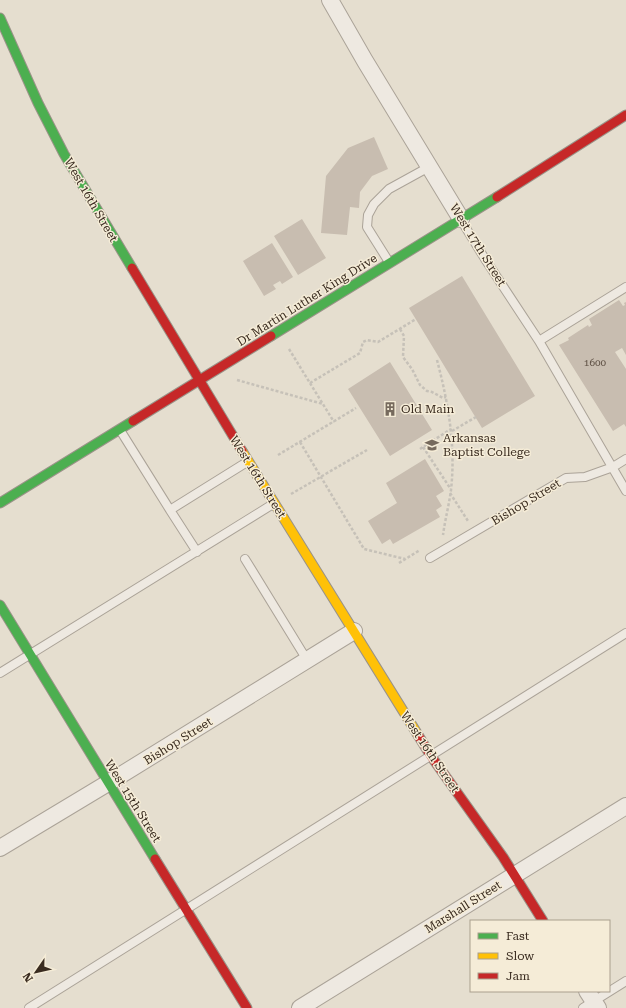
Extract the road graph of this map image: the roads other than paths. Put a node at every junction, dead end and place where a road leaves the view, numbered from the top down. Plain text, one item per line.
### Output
1 (330, 0) edge
2 (0, 18) edge
3 (626, 115) edge
4 (429, 167) junction
5 (460, 219) junction
6 (390, 263) junction
7 (626, 288) edge
8 (539, 341) junction
9 (199, 381) junction
10 (119, 429) junction
11 (626, 459) edge
12 (248, 461) junction
13 (613, 467) junction
14 (626, 491) edge
15 (0, 503) edge
16 (275, 504) junction
17 (170, 510) junction
18 (197, 552) junction
19 (430, 558) dead end
20 (245, 559) dead end
21 (0, 605) edge
22 (354, 631) junction
23 (626, 633) edge
24 (30, 655) junction
25 (307, 660) junction
26 (0, 673) edge
27 (431, 756) junction
28 (108, 783) junction
29 (626, 806) edge
30 (0, 848) edge
31 (514, 875) junction
32 (187, 910) junction
33 (542, 920) edge
34 (626, 981) edge
35 (610, 990) edge
36 (607, 992) edge
37 (590, 1002) edge
38 (29, 1008) edge
39 (248, 1008) edge
40 (300, 1008) edge

1 - 4 street, West 17th Street
2 - 9 street, West 16th Street
3 - 5 street, Dr Martin Luther King Drive
4 - 5 street, West 17th Street
4 - 6 lane
5 - 6 street, Dr Martin Luther King Drive
5 - 8 lane, West 17th Street
6 - 9 street, Dr Martin Luther King Drive
7 - 8 lane
8 - 13 lane, West 17th Street
9 - 10 street, Dr Martin Luther King Drive
9 - 12 street, West 16th Street
10 - 15 street, Dr Martin Luther King Drive
10 - 17 lane
11 - 13 lane, Bishop Street
12 - 16 street, West 16th Street
12 - 17 lane
13 - 14 lane, West 17th Street
13 - 19 lane, Bishop Street
16 - 18 lane
16 - 22 street, West 16th Street
17 - 18 lane
18 - 24 lane
20 - 25 lane
21 - 24 street, West 15th Street
22 - 25 street, Bishop Street
22 - 27 street, West 16th Street
23 - 27 lane
24 - 26 lane
24 - 28 street, West 15th Street
25 - 28 street, Bishop Street
27 - 31 street, West 16th Street
27 - 32 lane
28 - 30 street, Bishop Street
28 - 32 street, West 15th Street
29 - 31 street, Marshall Street
31 - 33 street, West 16th Street
31 - 40 street, Marshall Street
32 - 38 lane
32 - 39 street, West 15th Street
34 - 35 lane
36 - 37 lane

